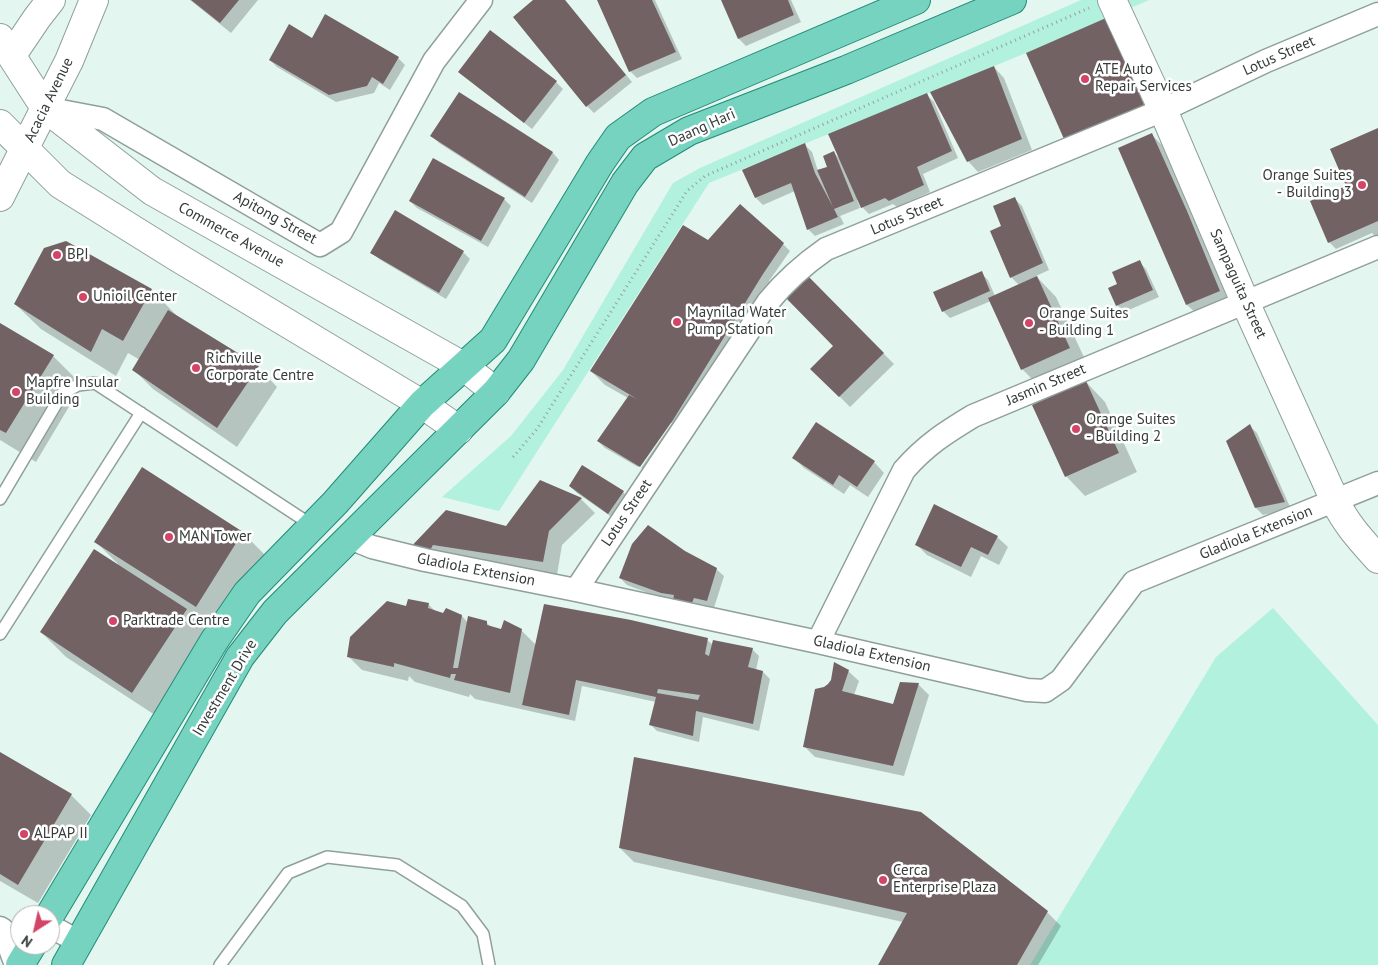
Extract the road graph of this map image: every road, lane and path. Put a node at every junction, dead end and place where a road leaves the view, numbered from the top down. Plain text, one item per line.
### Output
1 (51, 0) edge
2 (94, 0) edge
3 (482, 0) edge
4 (916, 0) edge
5 (1012, 0) edge
6 (1102, 3) edge
7 (1378, 14) edge
8 (4, 57) edge
9 (45, 108) junction
10 (1163, 110) junction
11 (0, 124) edge
12 (24, 150) junction
13 (0, 197) edge
14 (1378, 247) edge
15 (1245, 302) junction
16 (463, 366) junction
17 (496, 392) junction
18 (422, 404) junction
19 (141, 413) junction
20 (459, 430) junction
21 (513, 457) dead end
22 (1378, 483) edge
23 (0, 498) edge
24 (1335, 500) junction
25 (311, 528) junction
26 (350, 538) junction
27 (1378, 559) edge
28 (576, 590) junction
29 (0, 634) edge
30 (818, 642) junction
31 (56, 905) edge
32 (8, 928) edge
33 (60, 938) edge
34 (72, 953) edge
35 (16, 965) edge
36 (220, 965) edge
37 (489, 965) edge

1 - 8 main road
2 - 9 main road, Acacia Avenue
3 - 9 street, Apitong Street
4 - 16 main road
5 - 17 main road, Daang Hari
6 - 10 main road, Sampaguita Street
6 - 21 path
7 - 10 street, Lotus Street
8 - 9 main road, Commerce Avenue
9 - 12 main road, Acacia Avenue
9 - 16 main road, Commerce Avenue
10 - 15 main road, Sampaguita Street
10 - 28 street, Lotus Street
11 - 12 main road
12 - 13 main road, Acacia Avenue
12 - 18 main road
14 - 15 street, Jasmin Street
15 - 24 main road, Sampaguita Street
15 - 30 street, Jasmin Street
16 - 17 main road, Commerce Avenue
16 - 18 main road
17 - 20 main road, Daang Hari
18 - 20 main road
18 - 25 main road
19 - 23 lane
19 - 25 lane
19 - 29 lane
20 - 26 main road, Investment Drive
22 - 24 street, Gladiola Extension
24 - 27 main road, Sampaguita Street
24 - 30 street, Gladiola Extension
25 - 31 main road
26 - 28 street, Gladiola Extension
26 - 34 main road, Investment Drive
28 - 30 street, Gladiola Extension
32 - 35 street
33 - 34 street
36 - 37 lane

